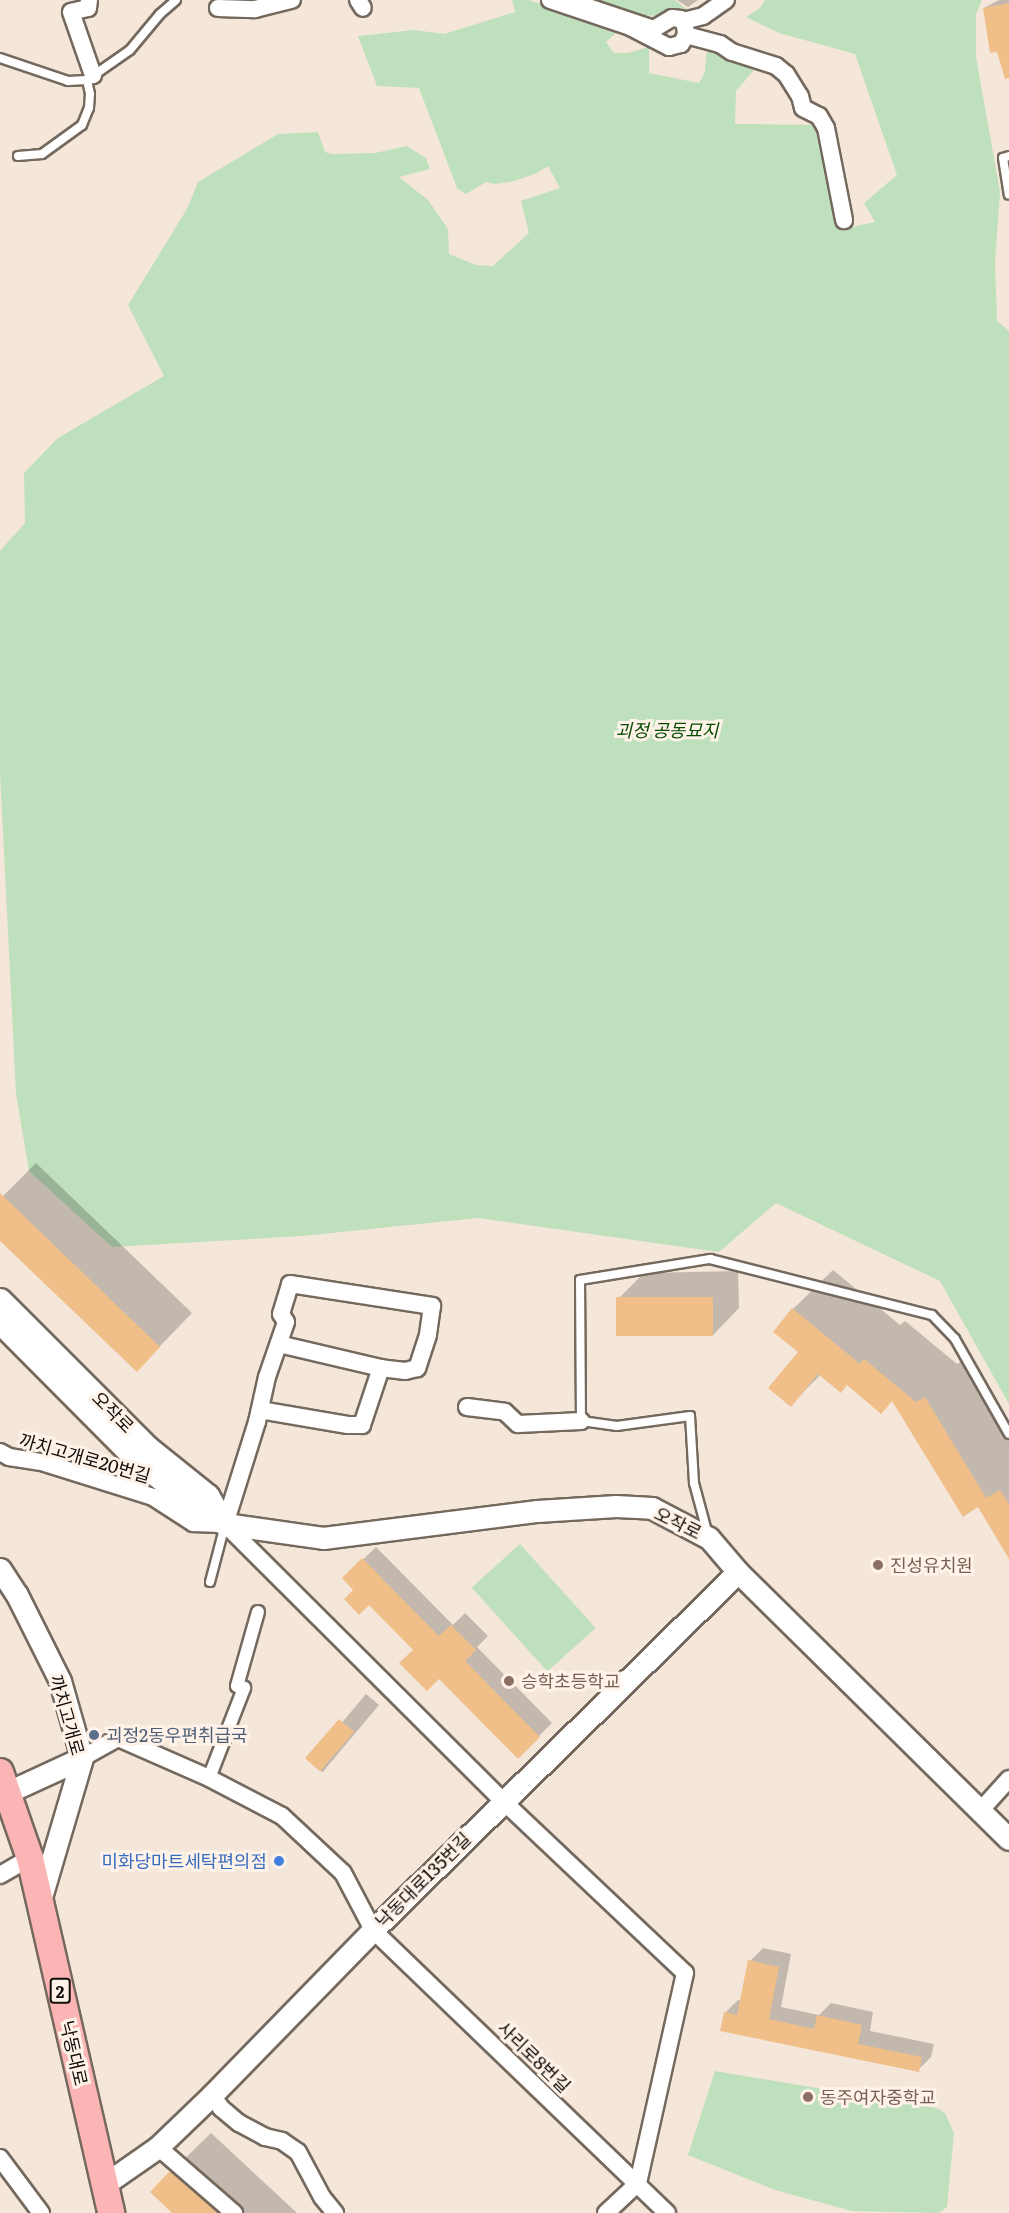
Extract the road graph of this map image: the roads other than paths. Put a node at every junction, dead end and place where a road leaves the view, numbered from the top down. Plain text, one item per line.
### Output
1 (89, 0) edge
2 (176, 0) edge
3 (292, 0) edge
4 (550, 0) edge
5 (726, 0) edge
6 (573, 3) edge
7 (216, 8) edge
8 (685, 28) junction
9 (0, 58) edge
10 (90, 78) junction
11 (18, 156) dead end
12 (1009, 156) edge
13 (1009, 195) edge
14 (844, 219) dead end
15 (0, 1299) edge
16 (0, 1323) edge
17 (279, 1344) junction
18 (381, 1368) junction
19 (467, 1407) dead end
20 (260, 1410) junction
21 (581, 1421) junction
22 (1009, 1434) edge
23 (0, 1452) edge
24 (225, 1524) junction
25 (709, 1538) junction
26 (0, 1569) edge
27 (738, 1572) junction
28 (210, 1582) dead end
29 (258, 1612) dead end
30 (82, 1758) junction
31 (209, 1778) junction
32 (1009, 1779) edge
33 (3, 1782) edge
34 (503, 1801) junction
35 (980, 1811) junction
36 (1009, 1839) edge
37 (30, 1858) junction
38 (0, 1875) edge
39 (39, 1904) junction
40 (373, 1930) junction
41 (212, 2095) junction
42 (158, 2147) junction
43 (0, 2158) edge
44 (638, 2183) junction
45 (105, 2184) junction
46 (41, 2213) edge
47 (111, 2213) edge
48 (234, 2213) edge
49 (335, 2213) edge
50 (606, 2213) edge
51 (667, 2213) edge

1 - 10 street
2 - 10 lane
3 - 7 street
4 - 6 street
5 - 8 street
6 - 8 street
6 - 8 street
8 - 14 street
9 - 10 lane
10 - 11 lane
12 - 13 lane
15 - 24 street, 오작로
16 - 24 street, 오작로
17 - 18 street
17 - 18 street
17 - 20 street
18 - 20 street
19 - 21 street
20 - 24 street
21 - 22 lane
21 - 25 lane
23 - 24 street, 까치고개로20번길
24 - 25 street, 오작로
24 - 28 lane
24 - 34 street
25 - 27 street, 오작로
26 - 30 street, 까치고개로
27 - 34 street, 낙동대로135번길
27 - 35 street, 오작로
29 - 31 street
30 - 31 street, 사리로8번길
30 - 33 street
30 - 39 street, 까치고개로
31 - 40 street, 사리로8번길
32 - 35 street
33 - 37 main road, 낙동대로 / 2
34 - 40 street, 낙동대로135번길
34 - 44 street
35 - 36 street, 오작로
37 - 38 street
37 - 39 main road, 낙동대로 / 2
39 - 45 main road, 낙동대로 / 2
40 - 41 street, 낙동대로135번길
40 - 44 street, 사리로8번길
41 - 42 street, 낙동대로135번길
41 - 49 street
42 - 45 street, 낙동대로135번길
42 - 48 street
43 - 46 street
44 - 50 street
44 - 51 street, 사리로8번길
45 - 47 main road, 낙동대로 / 2

